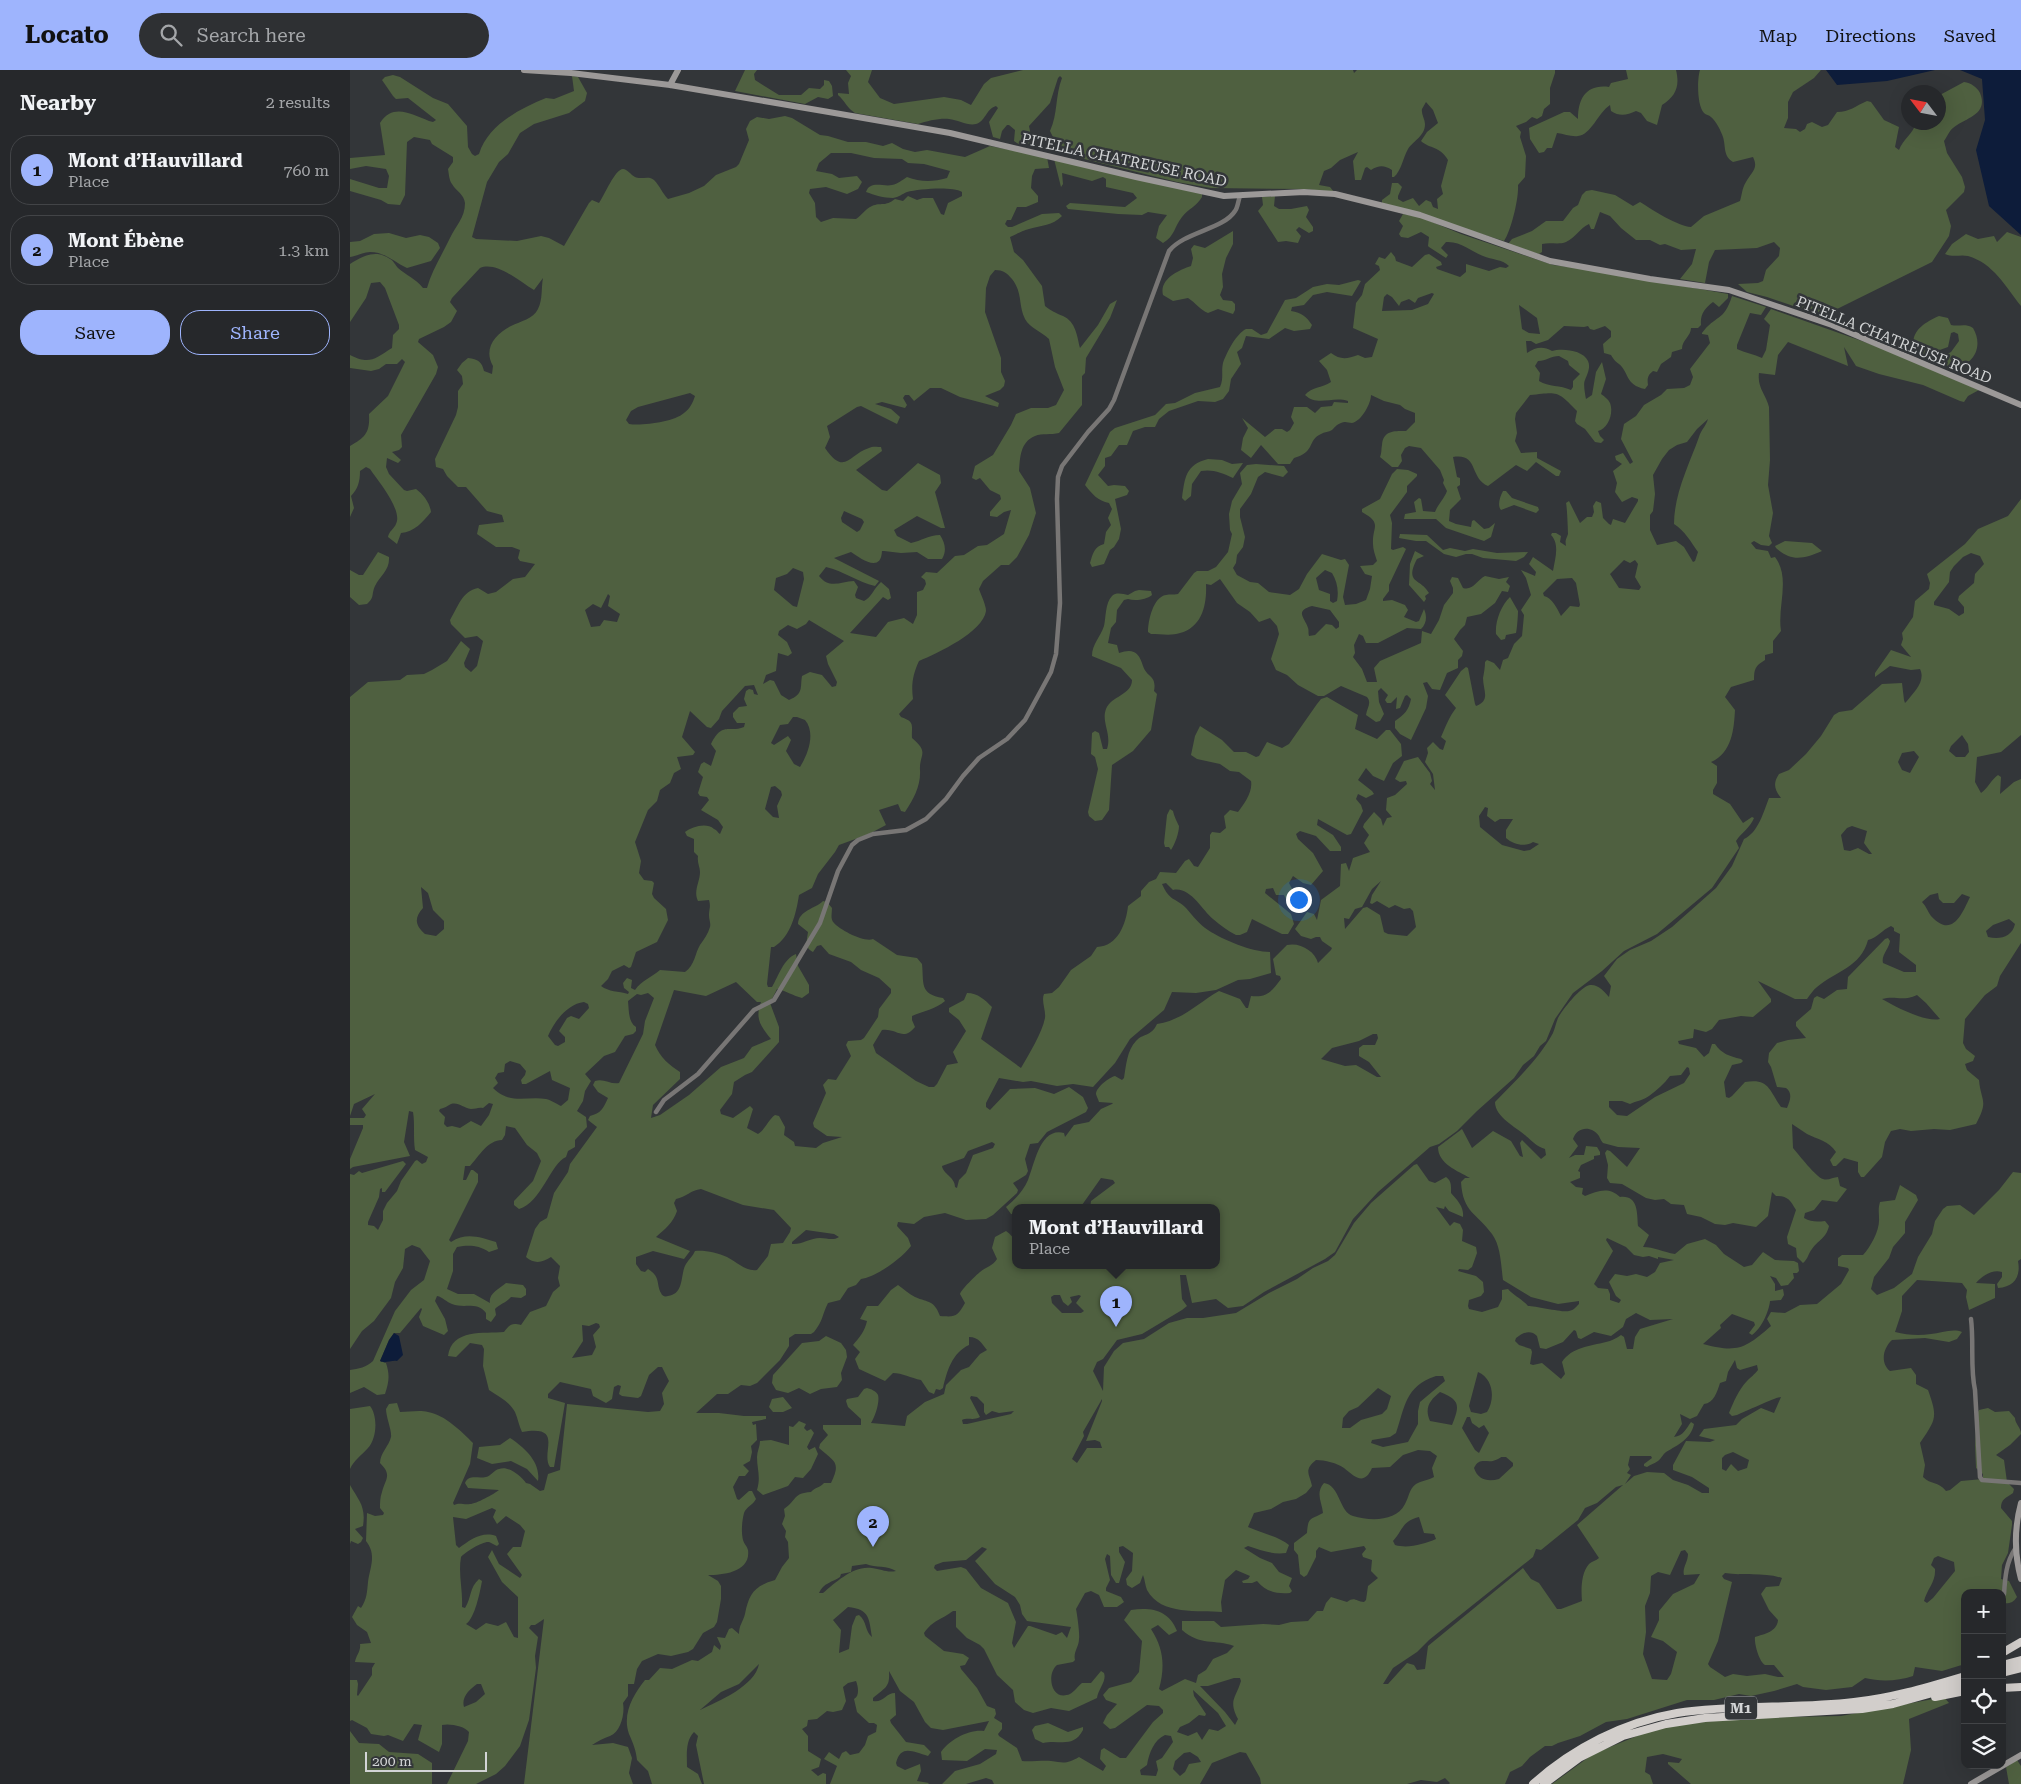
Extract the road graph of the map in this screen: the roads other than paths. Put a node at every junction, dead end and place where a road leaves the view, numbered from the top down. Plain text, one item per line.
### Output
1 (524, 70) edge
2 (678, 70) edge
3 (670, 85) junction
4 (1240, 196) junction
5 (2021, 405) edge
6 (656, 1112) dead end
7 (1971, 1320) dead end
8 (2021, 1483) edge
9 (2021, 1503) edge
10 (2015, 1549) junction
11 (2021, 1579) edge
12 (2005, 1589) edge
13 (2021, 1642) edge
14 (2006, 1651) edge
15 (2021, 1660) edge
16 (2006, 1664) edge
17 (2021, 1668) edge
18 (2006, 1672) edge
19 (1961, 1674) edge
20 (1961, 1677) edge
21 (1961, 1685) edge
22 (2021, 1687) edge
23 (2006, 1688) edge
24 (1924, 1689) junction
25 (1961, 1692) edge
26 (1893, 1704) junction
27 (2021, 1755) edge
28 (1533, 1784) edge
29 (1544, 1784) edge
30 (1971, 1784) edge

1 - 3 main road, PITELLA CHATREUSE ROAD
2 - 3 main road
3 - 4 main road, PITELLA CHATREUSE ROAD
4 - 5 main road, PITELLA CHATREUSE ROAD
4 - 6 street
7 - 8 street
9 - 10 main road
10 - 11 main road
10 - 12 street
13 - 14 highway
15 - 16 highway
17 - 18 highway
19 - 24 highway
20 - 24 highway, M1
21 - 26 highway, M1
22 - 23 highway
24 - 28 highway, M1
25 - 26 highway
26 - 29 highway, M1
27 - 30 main road

